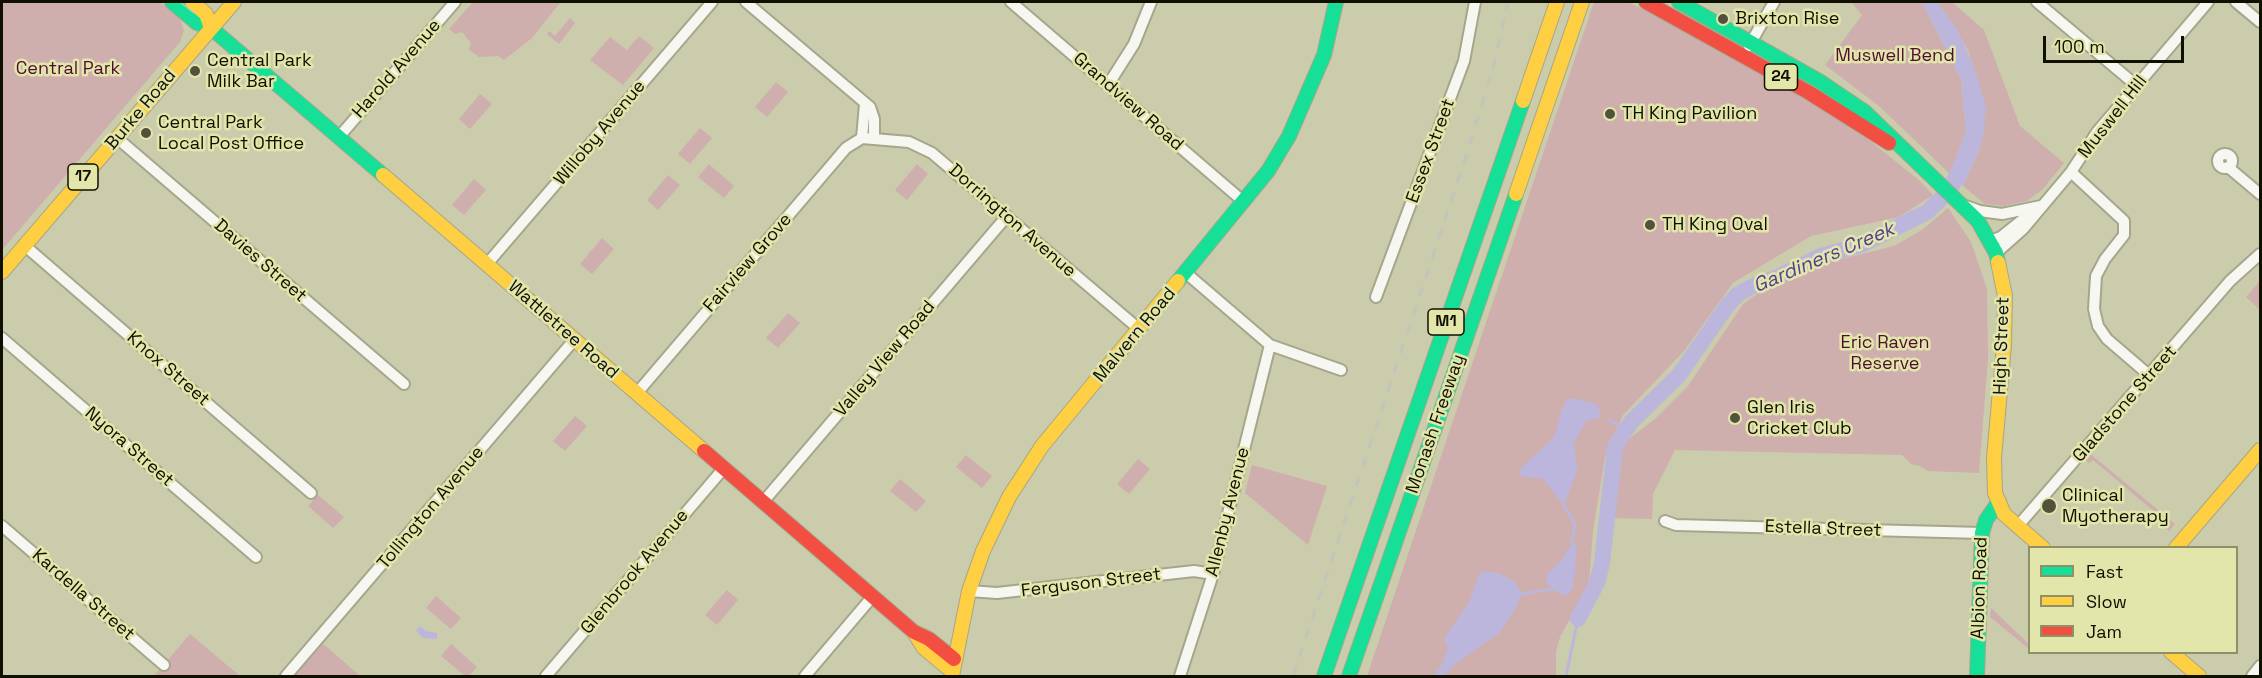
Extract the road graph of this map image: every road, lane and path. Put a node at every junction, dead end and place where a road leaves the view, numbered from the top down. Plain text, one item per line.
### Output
1 (172, 2) edge
2 (192, 2) edge
3 (234, 2) edge
4 (455, 2) edge
5 (712, 2) edge
6 (746, 2) edge
7 (1011, 2) edge
8 (1151, 2) edge
9 (1336, 2) edge
10 (1475, 2) edge
11 (1557, 2) edge
12 (1582, 2) edge
13 (1646, 2) edge
14 (1679, 2) edge
15 (1774, 2) edge
16 (2037, 2) edge
17 (2208, 2) edge
18 (2236, 2) edge
19 (2260, 22) edge
20 (211, 28) junction
21 (1750, 42) junction
22 (1744, 57) junction
23 (1108, 85) junction
24 (2137, 86) junction
25 (339, 137) junction
26 (117, 138) junction
27 (868, 138) junction
28 (1912, 158) junction
29 (2228, 167) dead end
30 (2071, 172) junction
31 (2260, 194) edge
32 (1960, 201) junction
33 (1244, 202) junction
34 (2041, 206) junction
35 (1006, 216) junction
36 (24, 245) junction
37 (1993, 247) junction
38 (2260, 254) edge
39 (487, 264) junction
40 (2, 272) edge
41 (1186, 273) junction
42 (1376, 297) dead end
43 (1139, 329) junction
44 (2, 338) edge
45 (575, 339) junction
46 (1270, 345) junction
47 (1341, 370) dead end
48 (2149, 375) junction
49 (404, 384) dead end
50 (637, 393) junction
51 (2260, 450) edge
52 (724, 468) junction
53 (311, 493) dead end
54 (763, 502) junction
55 (1998, 503) junction
56 (1665, 521) dead end
57 (2, 526) edge
58 (2017, 527) junction
59 (1982, 533) junction
60 (2041, 546) edge
61 (2178, 546) edge
62 (256, 557) dead end
63 (1213, 574) junction
64 (969, 591) junction
65 (873, 596) junction
66 (2172, 654) edge
67 (164, 665) dead end
68 (2260, 666) edge
69 (953, 669) edge
70 (286, 676) edge
71 (546, 676) edge
72 (805, 676) edge
73 (1180, 676) edge
74 (1324, 676) edge
75 (1349, 676) edge
76 (1977, 676) edge
77 (2199, 676) edge
78 (2252, 676) edge

1 - 20 main road, Wattletree Road
2 - 20 main road, Wattletree Road
3 - 20 main road, Burke Road / 17
4 - 25 street, Harold Avenue
5 - 39 street, Willoby Avenue
6 - 27 street
7 - 23 street, Grandview Road
8 - 23 street
9 - 33 main road, Malvern Road
10 - 42 street, Essex Street
11 - 74 main road, Monash Freeway / M1
12 - 75 main road, Monash Freeway / M1
13 - 22 main road, High Street / 24
14 - 21 main road, High Street / 24
15 - 21 street
16 - 24 street
17 - 24 street, Muswell Hill
18 - 19 street
20 - 25 main road, Wattletree Road
20 - 26 main road, Burke Road / 17
21 - 22 street
21 - 28 main road, High Street / 24
22 - 28 main road, High Street / 24
23 - 33 street, Grandview Road
24 - 30 street, Muswell Hill
25 - 39 main road, Wattletree Road
26 - 36 main road, Burke Road / 17
26 - 49 street, Davies Street
27 - 35 street, Dorrington Avenue
27 - 50 street, Fairview Grove
28 - 32 main road, High Street / 24
29 - 31 street
30 - 34 street, Muswell Hill
30 - 48 street
32 - 34 street
32 - 37 main road, High Street / 24
33 - 41 main road, Malvern Road
34 - 37 street, Muswell Hill
35 - 43 street, Dorrington Avenue
35 - 54 street, Valley View Road
36 - 40 main road, Burke Road / 17
36 - 53 street, Knox Street
37 - 55 main road, High Street / 24
38 - 48 street, Gladstone Street
39 - 45 main road, Wattletree Road
41 - 43 main road, Malvern Road
41 - 46 street
43 - 64 main road, Malvern Road
44 - 62 street, Nyora Street
45 - 50 main road, Wattletree Road
45 - 70 street, Tollington Avenue
46 - 47 street
46 - 63 street, Allenby Avenue
48 - 58 street, Gladstone Street
50 - 52 main road, Wattletree Road
51 - 61 main road
52 - 54 main road, Wattletree Road
52 - 71 street, Glenbrook Avenue
54 - 65 main road, Wattletree Road
55 - 58 main road
55 - 59 main road, Albion Road
56 - 59 street, Estella Street
57 - 67 street, Kardella Street
58 - 60 main road
59 - 76 main road, Albion Road
63 - 64 street, Ferguson Street
63 - 73 street, Allenby Avenue
64 - 69 main road, Malvern Road
65 - 69 main road, Wattletree Road
65 - 72 street
66 - 77 main road
68 - 78 street

